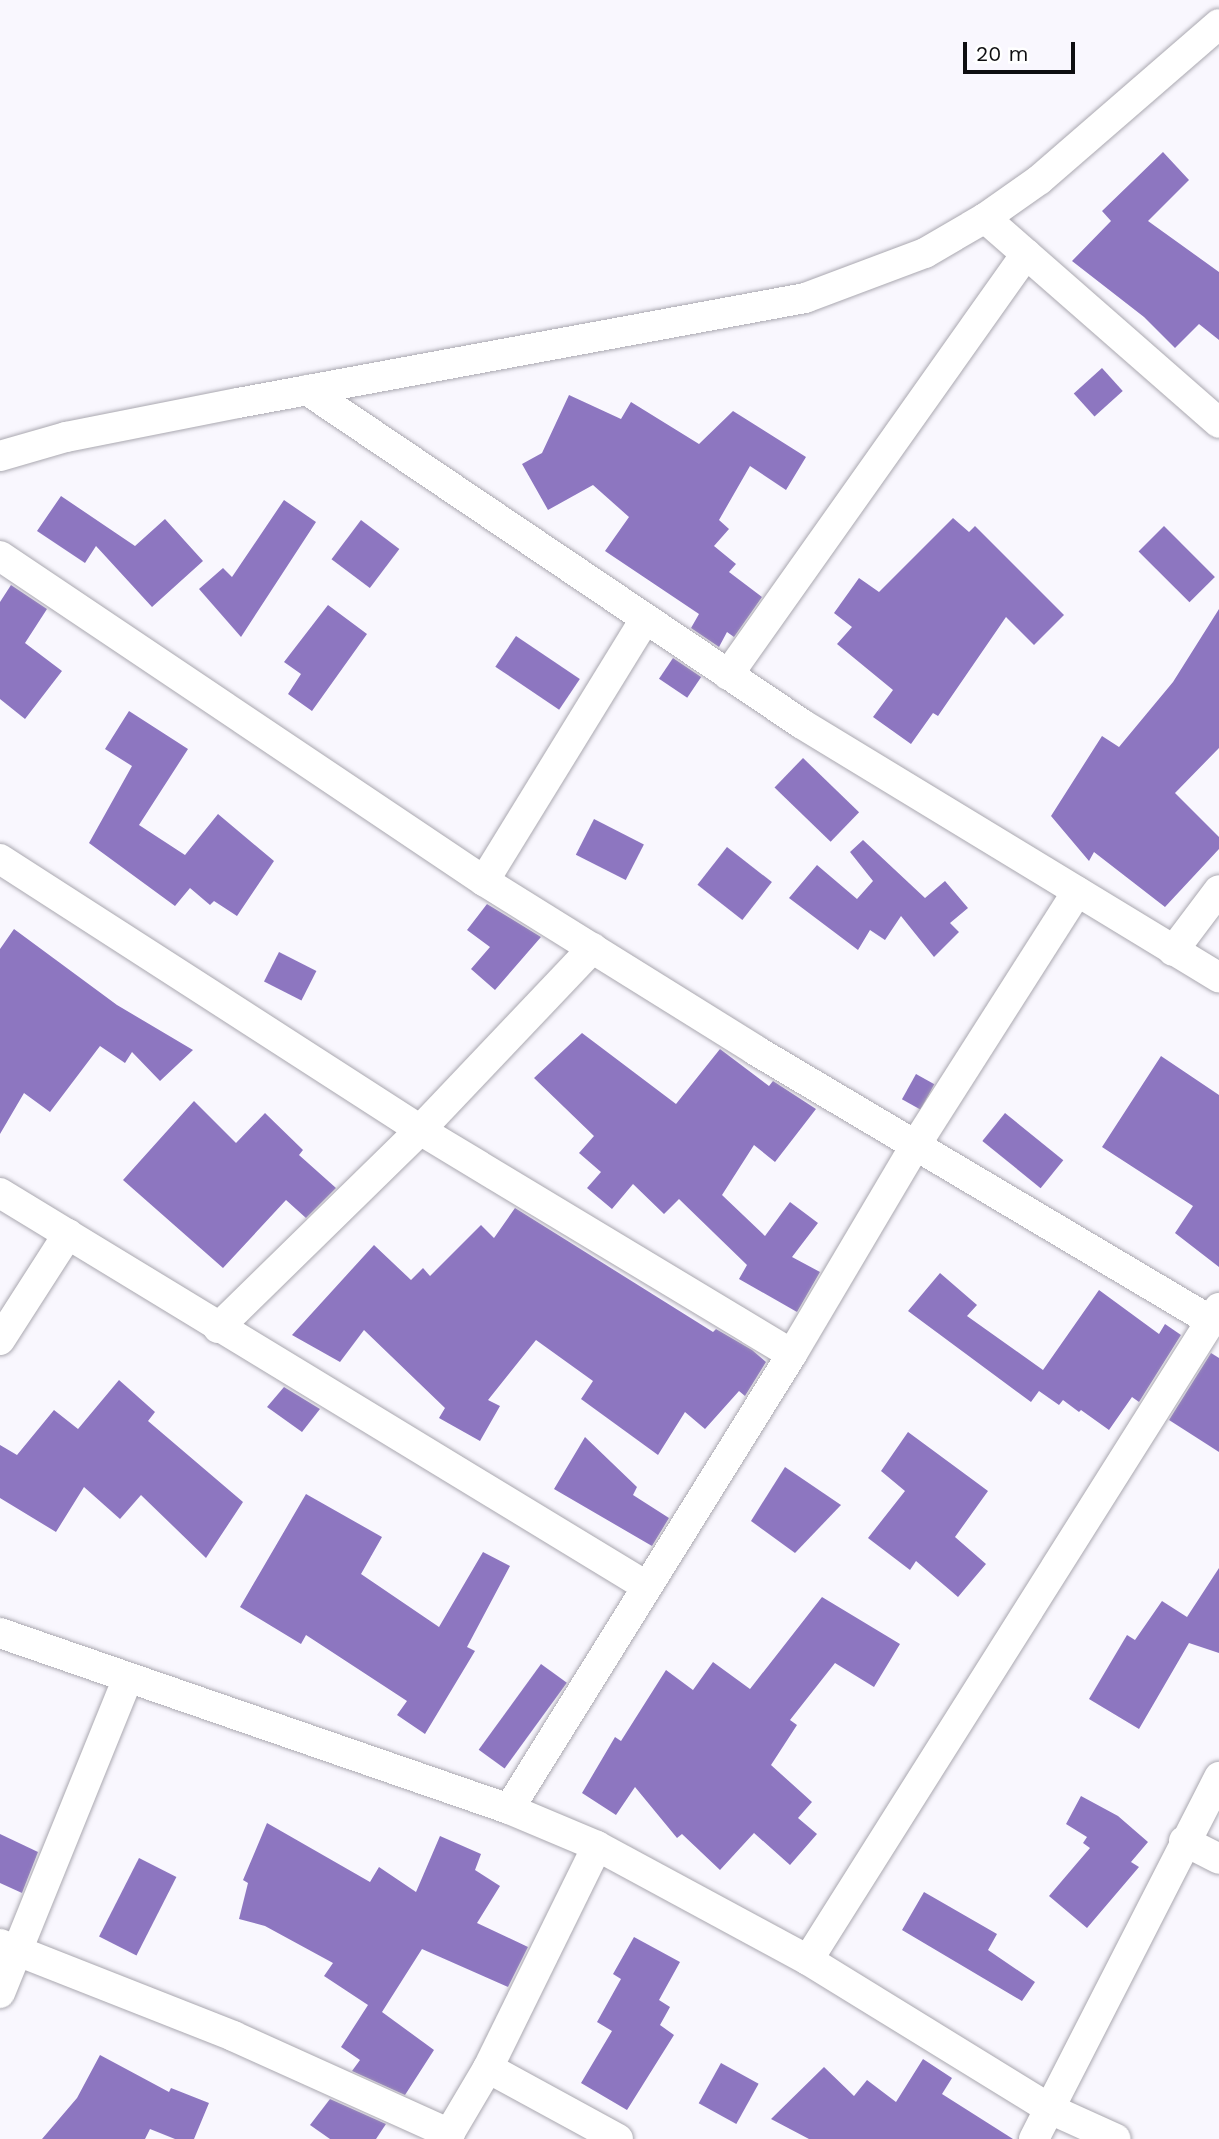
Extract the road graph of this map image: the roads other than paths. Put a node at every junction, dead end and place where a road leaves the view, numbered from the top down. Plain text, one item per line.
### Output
1 (1219, 24) edge
2 (985, 218) junction
3 (1026, 254) junction
4 (307, 390) junction
5 (1219, 423) edge
6 (0, 456) edge
7 (0, 556) edge
8 (644, 621) junction
9 (728, 675) junction
10 (0, 859) edge
11 (484, 881) junction
12 (1219, 890) edge
13 (1077, 892) junction
14 (593, 948) junction
15 (1173, 950) junction
16 (1219, 978) edge
17 (420, 1129) junction
18 (916, 1143) junction
19 (0, 1193) edge
20 (68, 1234) junction
21 (1215, 1314) edge
22 (218, 1328) junction
23 (0, 1340) edge
24 (792, 1354) junction
25 (646, 1586) junction
26 (0, 1633) edge
27 (127, 1680) junction
28 (1219, 1777) edge
29 (509, 1810) junction
30 (1184, 1841) junction
31 (597, 1846) junction
32 (1219, 1859) edge
33 (9, 1947) edge
34 (808, 1960) junction
35 (0, 1993) edge
36 (488, 2068) junction
37 (1050, 2109) junction
38 (448, 2136) edge
39 (618, 2139) edge
40 (1034, 2139) edge
41 (1116, 2139) edge

1 - 2 street
2 - 3 street
2 - 4 street
3 - 5 street
3 - 9 street
4 - 6 street
4 - 8 street
7 - 11 street
8 - 9 street
8 - 11 street
9 - 13 street
10 - 17 street
11 - 14 street
12 - 15 street
13 - 15 street
13 - 18 street
14 - 17 street
14 - 18 street
15 - 16 street
17 - 22 street
17 - 24 street
18 - 21 street
18 - 24 street
19 - 20 street
20 - 22 street
20 - 23 street
21 - 34 street
22 - 25 street
24 - 25 street
25 - 29 street
26 - 27 street
27 - 29 street
27 - 33 street
28 - 30 street
29 - 31 street
30 - 32 street
30 - 37 street
31 - 34 street
31 - 36 street
33 - 35 street
33 - 38 street
34 - 37 street
36 - 38 street
36 - 39 street
37 - 40 street
37 - 41 street

